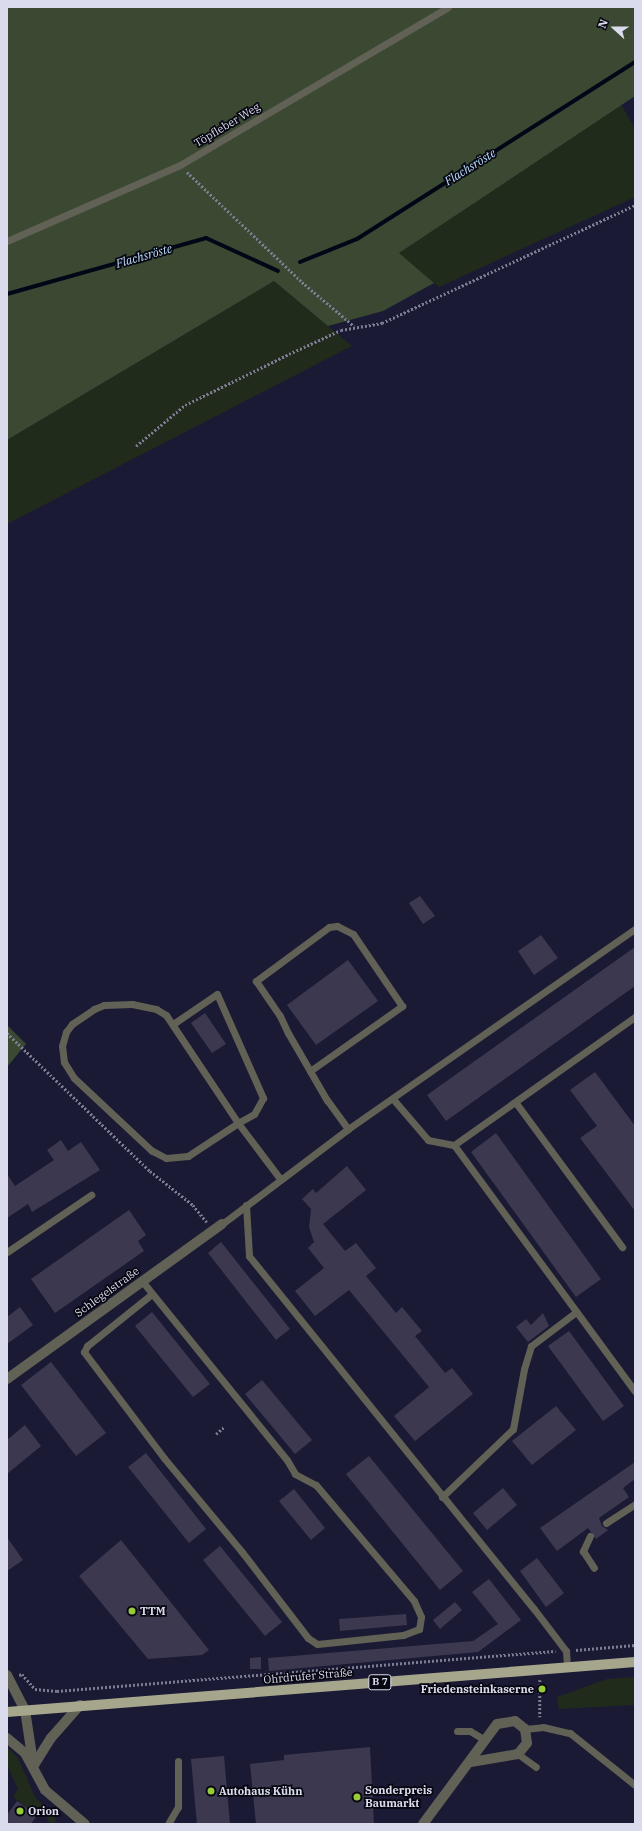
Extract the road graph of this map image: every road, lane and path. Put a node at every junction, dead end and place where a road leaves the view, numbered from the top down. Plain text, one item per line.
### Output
1 (448, 7) edge
2 (180, 165) junction
3 (635, 205) edge
4 (7, 241) edge
5 (354, 326) junction
6 (136, 446) dead end
7 (635, 928) edge
8 (635, 1017) edge
9 (172, 1024) junction
10 (7, 1033) edge
11 (310, 1071) junction
12 (393, 1099) junction
13 (516, 1103) junction
14 (238, 1123) junction
15 (348, 1129) junction
16 (454, 1145) junction
17 (281, 1180) junction
18 (91, 1195) dead end
19 (246, 1206) junction
20 (222, 1224) joint
21 (213, 1230) junction
22 (622, 1247) dead end
23 (7, 1252) edge
24 (142, 1281) junction
25 (152, 1294) junction
26 (576, 1312) junction
27 (7, 1379) edge
28 (635, 1391) edge
29 (224, 1427) dead end
30 (216, 1434) dead end
31 (442, 1497) junction
32 (635, 1504) edge
33 (606, 1523) dead end
34 (590, 1536) dead end
35 (594, 1568) dead end
36 (635, 1645) edge
37 (566, 1650) junction
38 (635, 1662) edge
39 (567, 1667) junction
40 (540, 1669) junction
41 (8, 1676) edge
42 (80, 1705) junction
43 (25, 1710) junction
44 (7, 1712) edge
45 (540, 1728) junction
46 (525, 1730) junction
47 (457, 1731) dead end
48 (7, 1738) edge
49 (485, 1740) junction
50 (518, 1754) junction
51 (178, 1761) dead end
52 (471, 1762) junction
53 (34, 1765) junction
54 (536, 1767) dead end
55 (635, 1785) edge
56 (71, 1820) edge
57 (85, 1824) edge
58 (168, 1824) edge
59 (423, 1824) edge

1 - 2 lane, Töpfleber Weg
2 - 4 lane, Töpfleber Weg
2 - 5 path
3 - 5 path
5 - 6 path
7 - 12 lane
8 - 13 lane
9 - 14 lane
9 - 14 lane
9 - 14 lane
10 - 21 path
11 - 11 lane
11 - 15 lane
12 - 15 lane
12 - 16 lane
13 - 16 lane
13 - 22 lane
14 - 17 lane
15 - 17 lane
16 - 26 lane
17 - 19 lane
18 - 23 lane
19 - 20 lane
19 - 31 lane
20 - 21 street, Schlegelstraße
21 - 24 street, Schlegelstraße
24 - 25 lane
24 - 27 street, Schlegelstraße
25 - 25 lane
26 - 28 lane
26 - 31 lane
29 - 30 path
31 - 37 lane
32 - 33 lane
34 - 35 lane
36 - 37 path
37 - 39 lane
37 - 41 path
38 - 39 main road, Ohrdrufer Straße / B 7
39 - 40 main road, Ohrdrufer Straße / B 7
40 - 42 main road, Ohrdrufer Straße / B 7
40 - 45 path
41 - 43 street
42 - 43 main road, Ohrdrufer Straße / B 7
42 - 53 street
43 - 44 main road, Ohrdrufer Straße / B 7
43 - 53 street
45 - 46 lane
45 - 55 lane
46 - 49 street
46 - 50 street
47 - 49 lane
48 - 53 street
49 - 52 street
50 - 52 street
50 - 54 lane
51 - 58 lane
52 - 59 street
53 - 56 street
56 - 57 street

